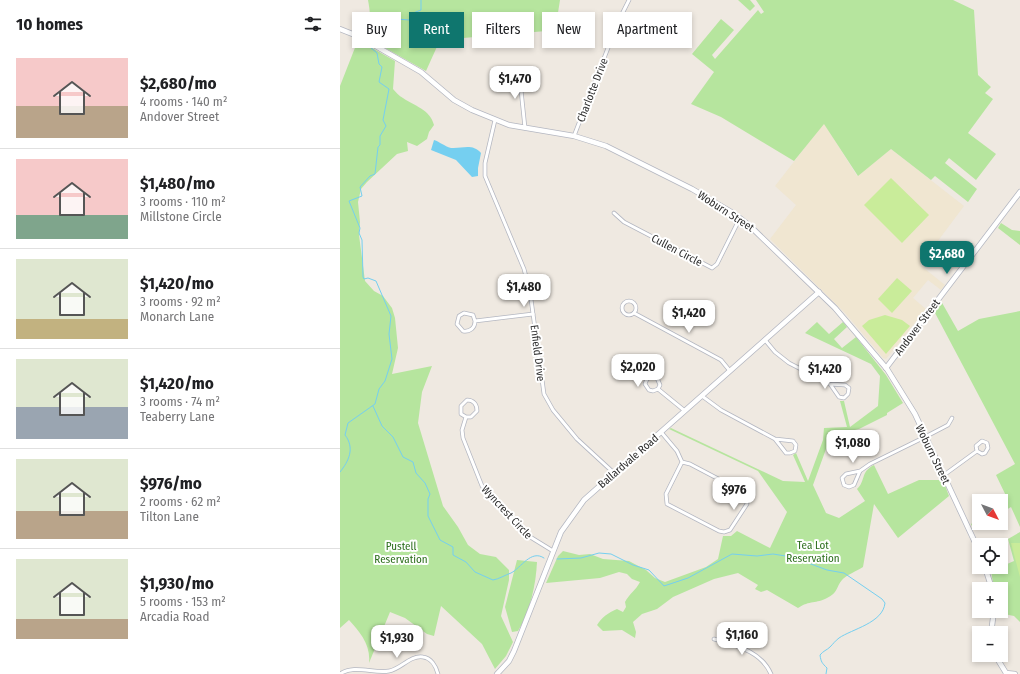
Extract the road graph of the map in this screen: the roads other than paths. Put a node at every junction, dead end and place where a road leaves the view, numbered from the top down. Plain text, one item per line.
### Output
1 (629, 0) edge
2 (340, 29) edge
3 (519, 71) dead end
4 (495, 120) junction
5 (525, 128) junction
6 (574, 136) junction
7 (1020, 192) edge
8 (614, 213) dead end
9 (740, 218) junction
10 (820, 292) junction
11 (634, 313) junction
12 (533, 314) junction
13 (475, 321) junction
14 (765, 340) junction
15 (886, 368) junction
16 (730, 371) junction
17 (830, 384) junction
18 (658, 389) junction
19 (702, 396) junction
20 (685, 411) junction
21 (466, 417) junction
22 (952, 418) dead end
23 (661, 432) junction
24 (925, 437) junction
25 (775, 438) junction
26 (977, 451) junction
27 (682, 462) junction
28 (860, 471) junction
29 (614, 473) junction
30 (944, 475) junction
31 (973, 538) edge
32 (553, 551) junction
33 (714, 639) dead end
34 (999, 662) edge
35 (1006, 673) edge
36 (340, 674) edge
37 (438, 674) edge
38 (497, 674) edge
39 (771, 674) edge
40 (1015, 674) edge

1 - 6 street, Charlotte Drive
2 - 4 street, Woburn Street
3 - 5 street
4 - 5 street, Woburn Street
4 - 12 street, Enfield Drive
5 - 6 street, Woburn Street
6 - 9 street, Woburn Street
7 - 15 street, Andover Street
8 - 9 street, Cullen Circle
9 - 10 street, Woburn Street
10 - 14 street, Ballardvale Road
10 - 15 street, Woburn Street
11 - 11 street
11 - 16 street
12 - 13 street
12 - 29 street, Enfield Drive
13 - 13 street
14 - 16 street, Ballardvale Road
14 - 17 street
15 - 24 street, Woburn Street
16 - 19 street, Ballardvale Road
17 - 17 street
18 - 18 street
18 - 20 street
19 - 20 street, Ballardvale Road
19 - 25 street
20 - 23 street, Ballardvale Road
21 - 21 street, Wyncrest Circle
21 - 32 street, Wyncrest Circle
22 - 24 street
23 - 27 street
23 - 29 street, Ballardvale Road
24 - 28 street
24 - 30 street, Woburn Street
25 - 25 street
26 - 26 street
26 - 30 street
27 - 27 street
28 - 28 street
29 - 32 street, Ballardvale Road
30 - 31 street, Woburn Street
32 - 38 street, Ballardvale Road
33 - 39 street
34 - 35 street
35 - 40 street
36 - 37 street

